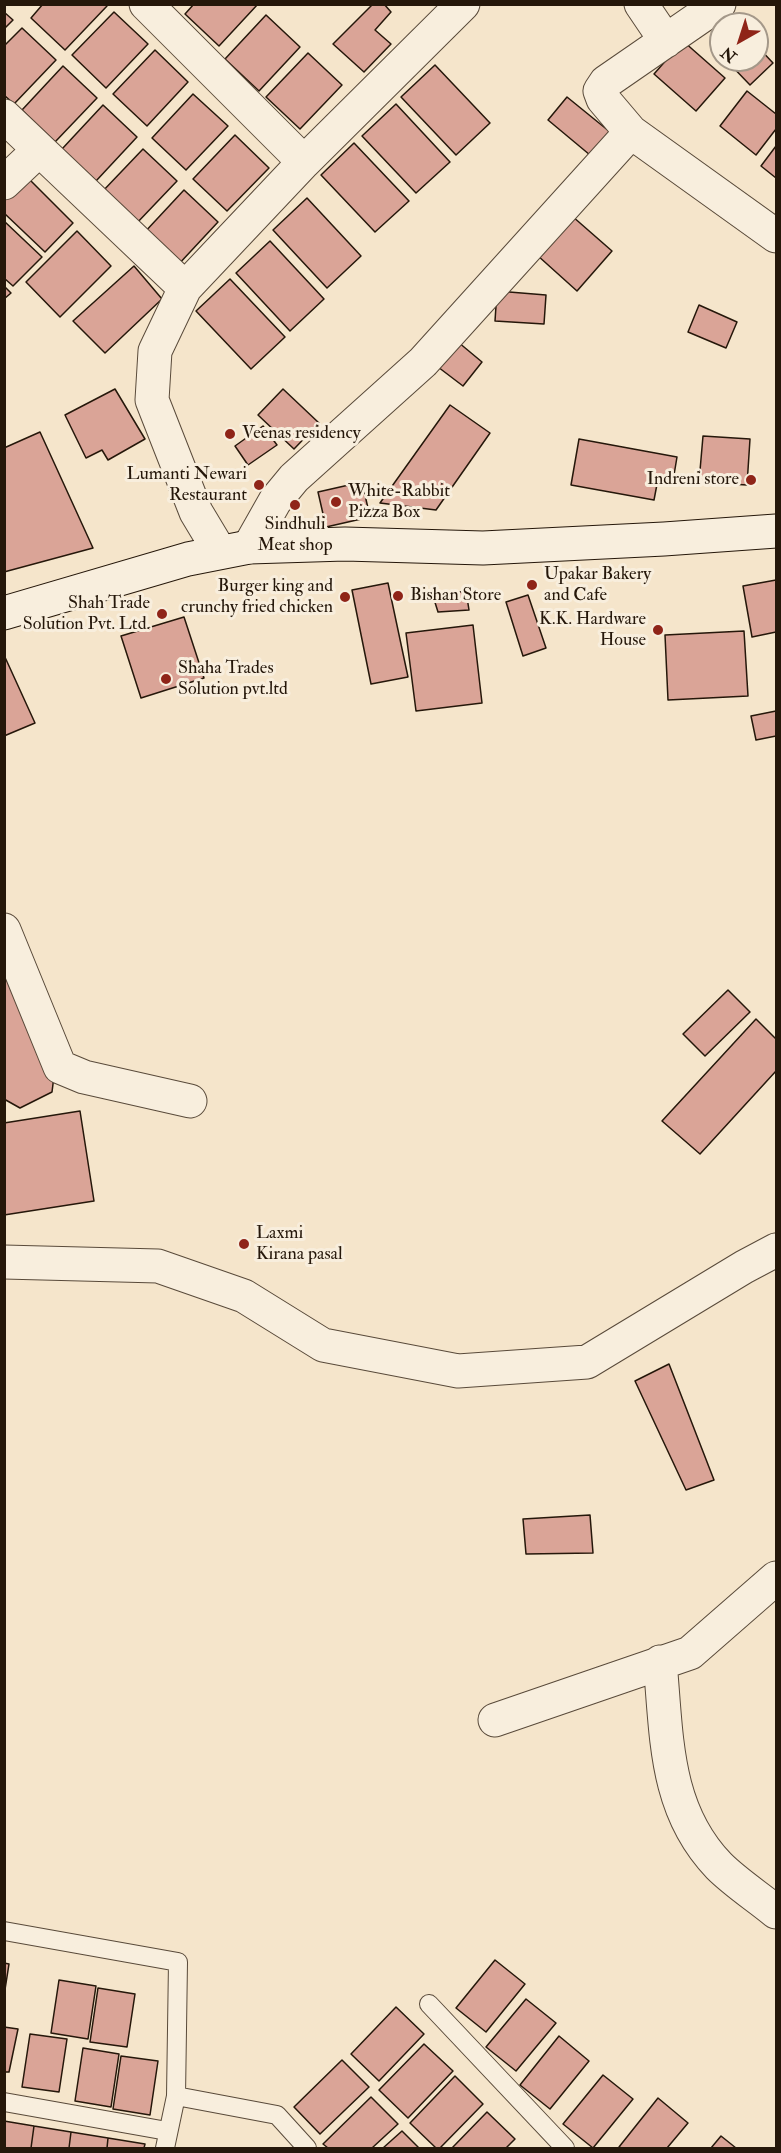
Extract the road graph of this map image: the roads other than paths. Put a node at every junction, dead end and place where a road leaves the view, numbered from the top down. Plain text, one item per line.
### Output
1 (146, 4) edge
2 (463, 4) edge
3 (641, 4) edge
4 (718, 4) edge
5 (666, 41) junction
6 (4, 116) edge
7 (631, 132) junction
8 (39, 150) junction
9 (304, 162) junction
10 (4, 183) edge
11 (777, 236) edge
12 (185, 288) junction
13 (777, 531) edge
14 (234, 549) junction
15 (4, 613) edge
16 (4, 930) edge
17 (190, 1101) dead end
18 (777, 1250) edge
19 (4, 1262) edge
20 (777, 1578) edge
21 (660, 1662) junction
22 (495, 1720) dead end
23 (777, 1912) edge
24 (4, 1931) edge
25 (429, 2004) dead end
26 (176, 2096) junction
27 (4, 2102) edge
28 (166, 2139) edge
29 (307, 2148) edge
30 (565, 2148) edge

1 - 9 street
2 - 9 street
3 - 5 street
4 - 5 street
5 - 7 street
6 - 8 street
7 - 11 street
7 - 14 street
8 - 10 street
8 - 12 street
9 - 12 street
12 - 14 street
13 - 14 street
14 - 15 street
16 - 17 street
18 - 19 street
20 - 21 street
21 - 22 street
21 - 23 street
24 - 26 lane
25 - 30 lane
26 - 28 lane
26 - 29 lane
27 - 28 lane

